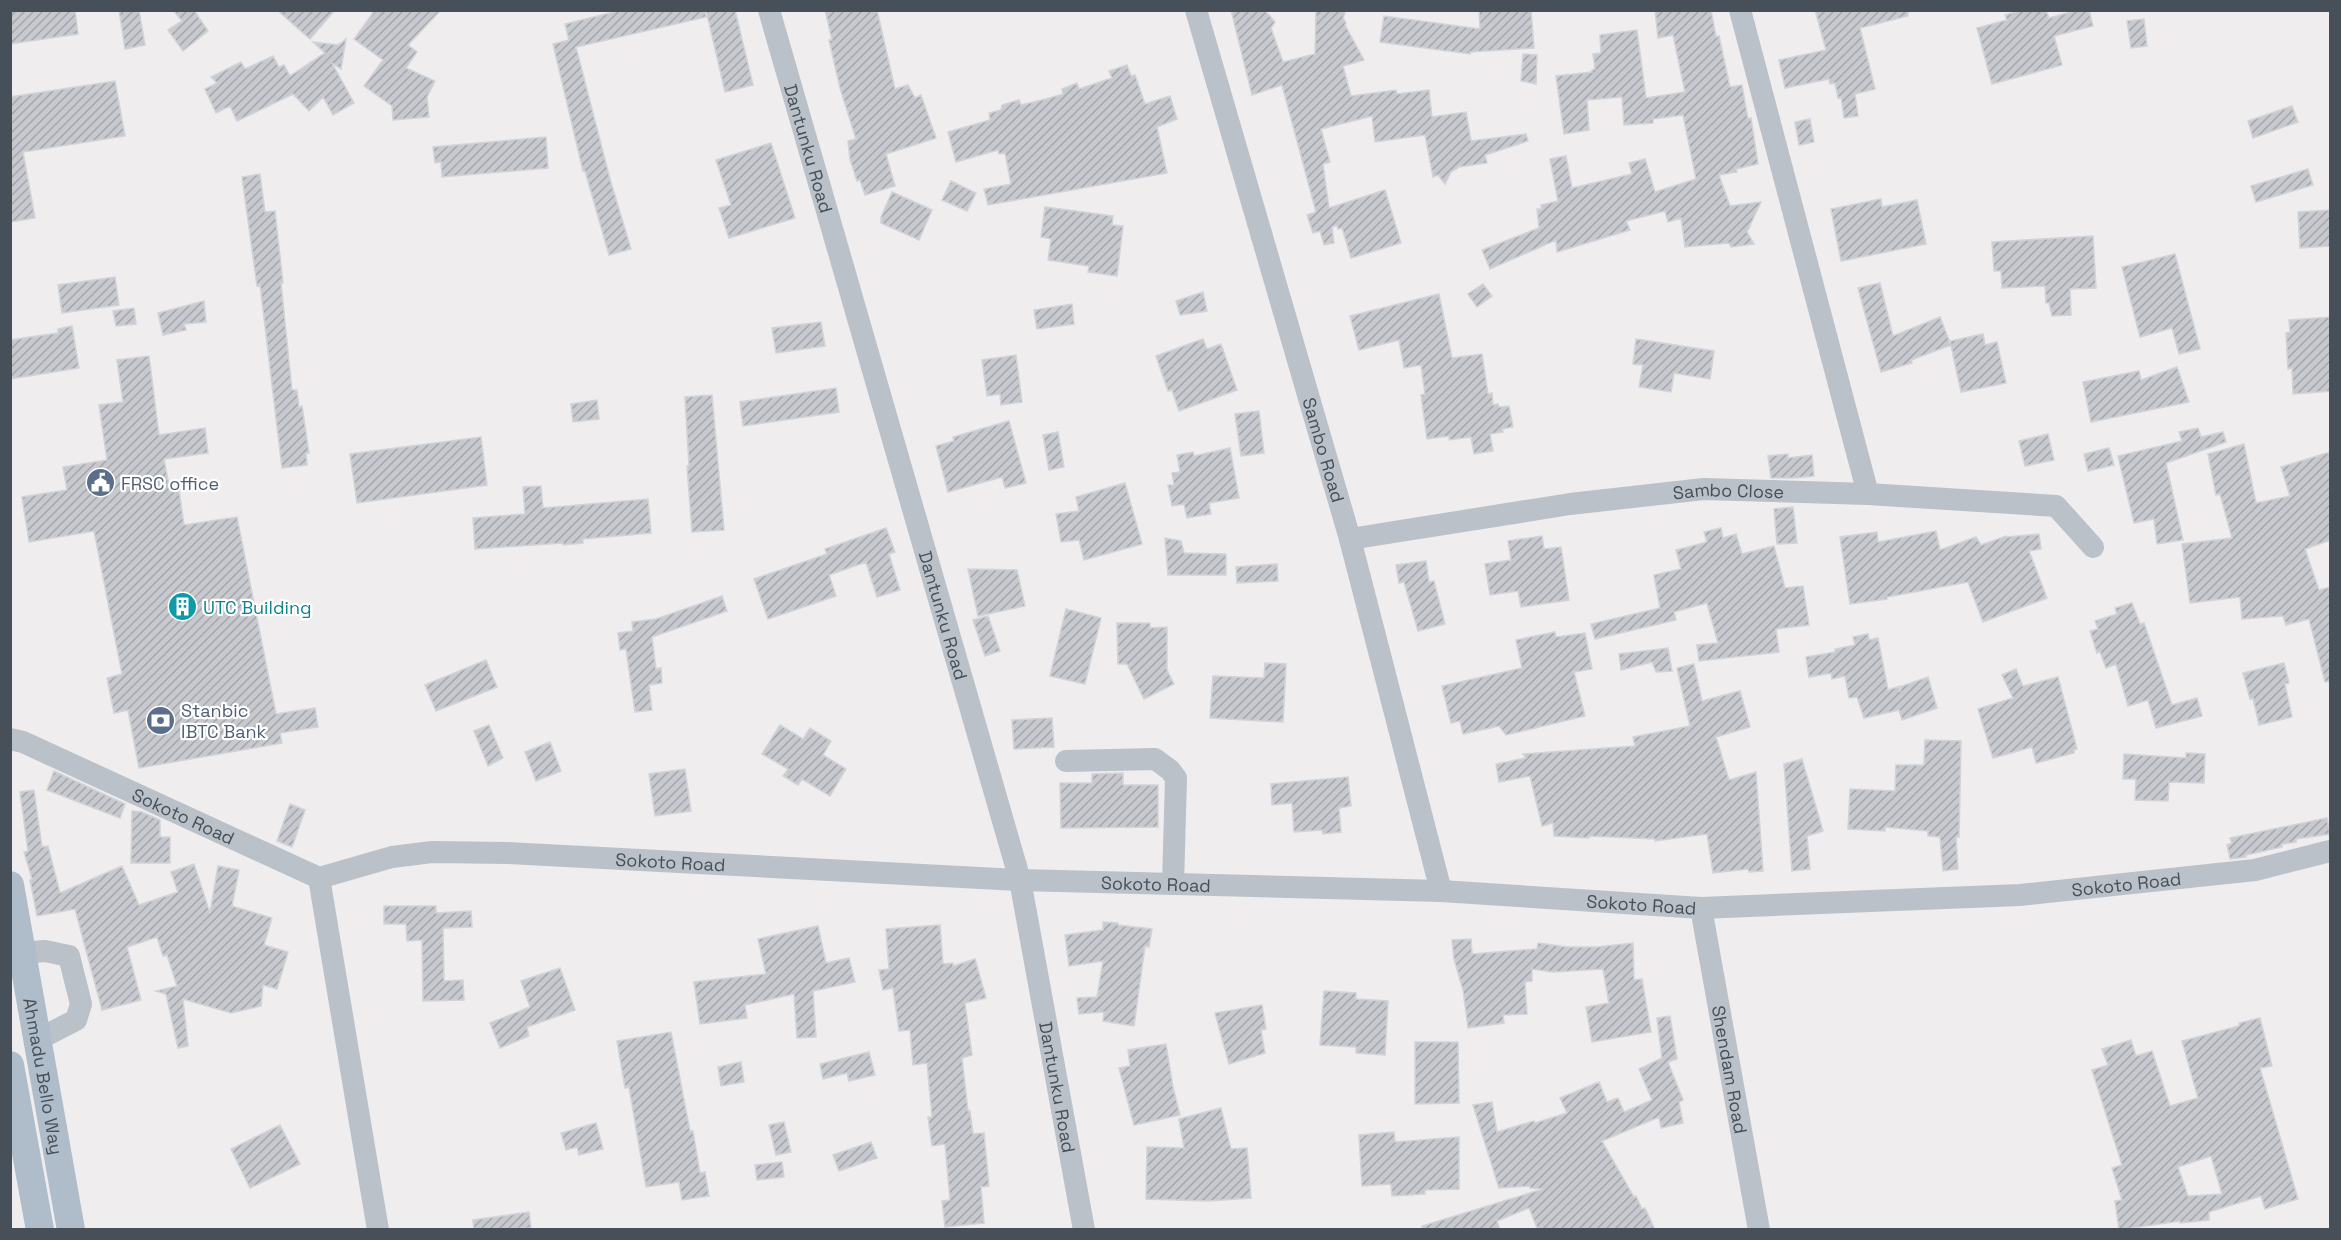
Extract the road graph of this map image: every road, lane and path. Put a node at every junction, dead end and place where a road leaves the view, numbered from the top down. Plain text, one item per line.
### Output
1 (769, 10) edge
2 (1196, 10) edge
3 (1740, 10) edge
4 (1868, 494) junction
5 (1350, 539) junction
6 (2093, 547) dead end
7 (10, 739) edge
8 (1066, 761) dead end
9 (2331, 851) edge
10 (319, 878) junction
11 (1020, 880) junction
12 (1173, 884) junction
13 (10, 885) edge
14 (1441, 891) junction
15 (1701, 908) junction
16 (22, 954) junction
17 (37, 1040) junction
18 (10, 1065) edge
19 (40, 1230) edge
20 (71, 1230) edge
21 (378, 1230) edge
22 (1084, 1230) edge
23 (1759, 1230) edge

1 - 11 street, Dantunku Road
2 - 5 street, Sambo Road
3 - 4 street
4 - 5 street, Sambo Close
4 - 6 street, Sambo Close
5 - 14 street, Sambo Road
7 - 10 street, Sokoto Road
8 - 12 street
9 - 15 street, Sokoto Road
10 - 11 street, Sokoto Road
10 - 21 street
11 - 12 street, Sokoto Road
11 - 22 street, Dantunku Road
12 - 14 street, Sokoto Road
13 - 16 main road, Ahmadu Bello Way
14 - 15 street, Sokoto Road
15 - 23 street, Shendam Road
16 - 17 main road, Ahmadu Bello Way
16 - 17 street
17 - 20 main road, Ahmadu Bello Way
18 - 19 main road, Ahmadu Bello Way

